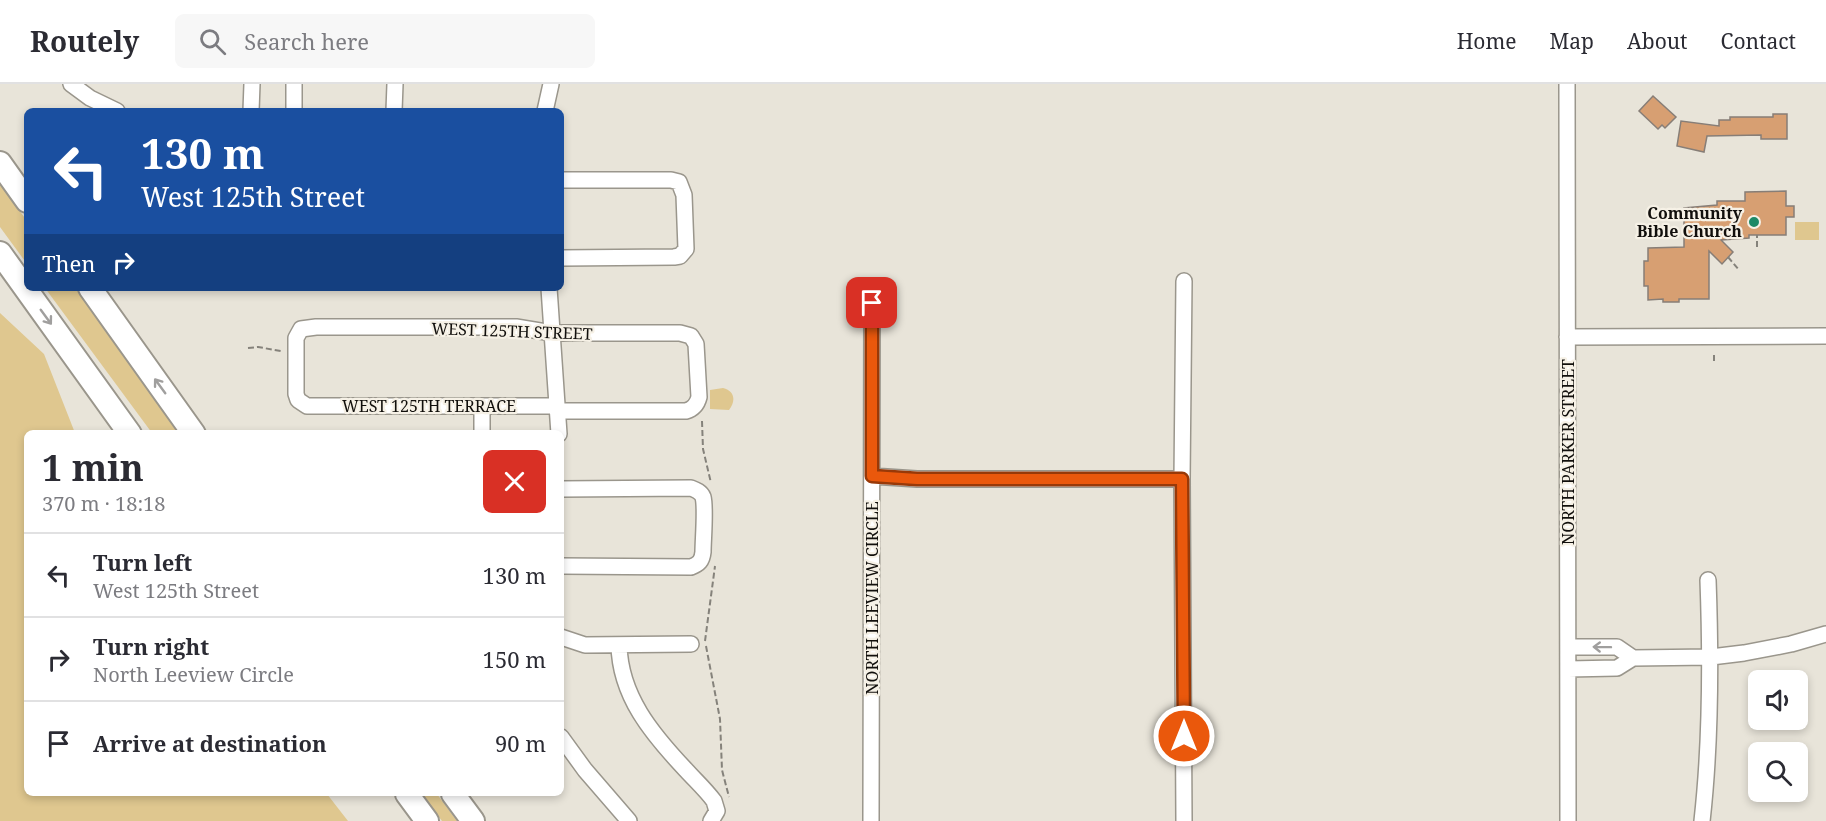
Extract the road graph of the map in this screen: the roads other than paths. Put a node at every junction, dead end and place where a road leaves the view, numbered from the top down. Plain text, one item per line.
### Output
1 (71, 84) edge
2 (252, 84) edge
3 (294, 84) edge
4 (395, 84) edge
5 (551, 84) edge
6 (1567, 84) edge
7 (111, 108) edge
8 (251, 108) edge
9 (294, 108) edge
10 (394, 108) edge
11 (546, 108) edge
12 (0, 163) edge
13 (564, 180) edge
14 (24, 197) edge
15 (0, 253) edge
16 (564, 258) edge
17 (1184, 281) dead end
18 (24, 286) edge
19 (27, 291) edge
20 (92, 291) edge
21 (549, 291) edge
22 (872, 303) dead end
23 (552, 333) junction
24 (1826, 336) edge
25 (1567, 337) junction
26 (302, 404) joint
27 (482, 406) junction
28 (694, 406) joint
29 (557, 408) junction
30 (127, 430) edge
31 (191, 430) edge
32 (482, 430) edge
33 (559, 430) edge
34 (872, 476) junction
35 (1182, 479) junction
36 (564, 489) edge
37 (564, 566) edge
38 (1708, 580) dead end
39 (1826, 634) edge
40 (564, 638) edge
41 (691, 644) dead end
42 (619, 645) junction
43 (1568, 647) junction
44 (1711, 657) junction
45 (1634, 658) junction
46 (1568, 669) junction
47 (564, 741) edge
48 (408, 796) edge
49 (454, 796) edge
50 (427, 821) edge
51 (472, 821) edge
52 (629, 821) edge
53 (711, 821) edge
54 (871, 821) edge
55 (1184, 821) edge
56 (1568, 821) edge
57 (1702, 821) edge

1 - 7 street
2 - 8 street
3 - 9 street
4 - 10 street
5 - 11 street
6 - 25 street, NORTH PARKER STREET
12 - 14 highway
13 - 16 street
15 -> 18 highway
17 - 35 street
19 -> 30 highway
31 -> 20 highway
21 - 23 street
22 - 34 street, NORTH LEEVIEW CIRCLE
23 - 26 street, WEST 125TH STREET
23 - 28 street, WEST 125TH STREET
23 - 29 street
24 - 25 street
25 - 43 street, NORTH PARKER STREET
26 - 27 street, WEST 125TH TERRACE
27 - 29 street, WEST 125TH TERRACE
27 - 32 street
28 - 29 street, WEST 125TH TERRACE
29 - 33 street
34 - 35 street
34 - 54 street, NORTH LEEVIEW CIRCLE
35 - 55 street
36 - 37 street
38 - 44 street
39 - 44 street
40 - 42 street
41 - 42 street
42 - 53 street
45 -> 43 street
43 - 46 street, NORTH PARKER STREET
44 - 45 street
44 - 57 street
45 - 46 street
46 - 56 street, NORTH PARKER STREET
47 - 52 street
48 - 50 highway
49 - 51 highway

